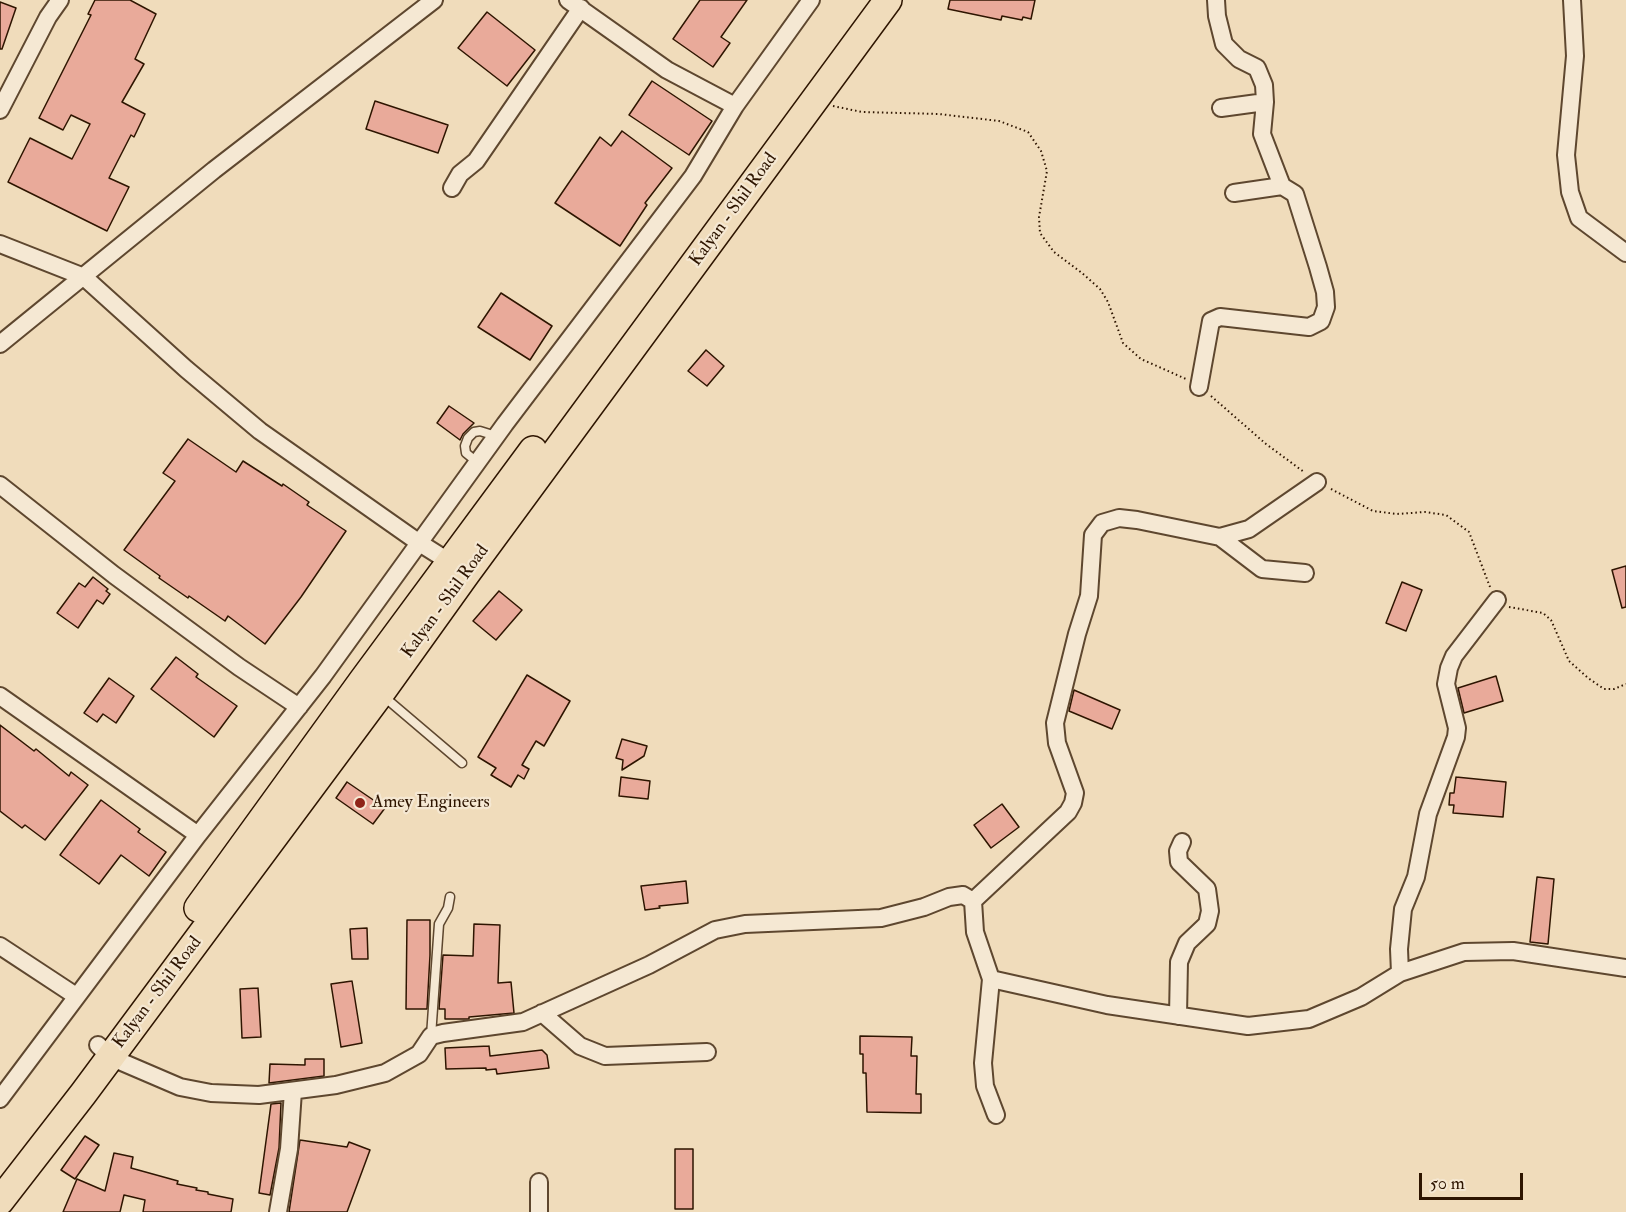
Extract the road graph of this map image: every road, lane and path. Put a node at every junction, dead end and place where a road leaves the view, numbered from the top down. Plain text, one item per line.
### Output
1 (60, 0) edge
2 (812, 0) edge
3 (866, 0) edge
4 (888, 0) edge
5 (1216, 0) edge
6 (1572, 0) edge
7 (431, 1) edge
8 (574, 4) edge
9 (813, 102) junction
10 (1265, 102) junction
11 (735, 106) junction
12 (1221, 108) dead end
13 (0, 110) edge
14 (1282, 186) junction
15 (452, 188) dead end
16 (1234, 193) dead end
17 (0, 244) edge
18 (1626, 253) edge
19 (84, 277) junction
20 (0, 344) edge
21 (1199, 387) junction
22 (1317, 482) junction
23 (0, 485) edge
24 (1220, 537) junction
25 (418, 542) junction
26 (458, 568) junction
27 (1305, 573) dead end
28 (1497, 600) junction
29 (1626, 684) edge
30 (372, 687) junction
31 (0, 696) edge
32 (299, 707) junction
33 (462, 764) dead end
34 (198, 835) junction
35 (1182, 842) dead end
36 (450, 897) dead end
37 (973, 901) junction
38 (0, 946) edge
39 (1626, 968) edge
40 (1400, 973) junction
41 (992, 979) junction
42 (75, 996) junction
43 (543, 1013) junction
44 (1178, 1016) junction
45 (431, 1036) junction
46 (104, 1051) junction
47 (707, 1052) dead end
48 (293, 1090) junction
49 (0, 1099) edge
50 (996, 1115) dead end
51 (0, 1174) edge
52 (538, 1182) dead end
53 (0, 1202) edge
54 (278, 1212) edge
55 (539, 1212) edge

1 - 13 street
2 - 11 street
3 - 26 main road, Kalyan - Shil Road
4 - 9 main road, Kalyan - Shil Road
5 - 10 street
6 - 18 street
7 - 19 street
8 - 11 street
8 - 15 street
9 - 21 path
9 - 26 main road, Kalyan - Shil Road
10 - 12 street
10 - 14 street
11 - 25 street
14 - 16 street
14 - 21 street
17 - 19 street
19 - 20 street
19 - 25 street
21 - 22 path
22 - 24 street
22 - 28 path
23 - 32 street
24 - 27 street
24 - 37 street
25 - 26 street
25 - 32 street
26 - 30 main road, Kalyan - Shil Road
28 - 29 path
28 - 40 street
30 - 33 lane
30 - 46 main road, Kalyan - Shil Road
31 - 34 street
32 - 34 street
34 - 42 street
35 - 44 street
36 - 45 lane
37 - 41 street
37 - 43 street
38 - 42 street
39 - 40 street
40 - 44 street
41 - 44 street
41 - 50 street
42 - 49 street
43 - 45 street
43 - 47 street
45 - 48 street
46 - 48 street
46 - 51 main road, Kalyan - Shil Road
46 - 53 main road, Kalyan - Shil Road
48 - 54 street
52 - 55 street

